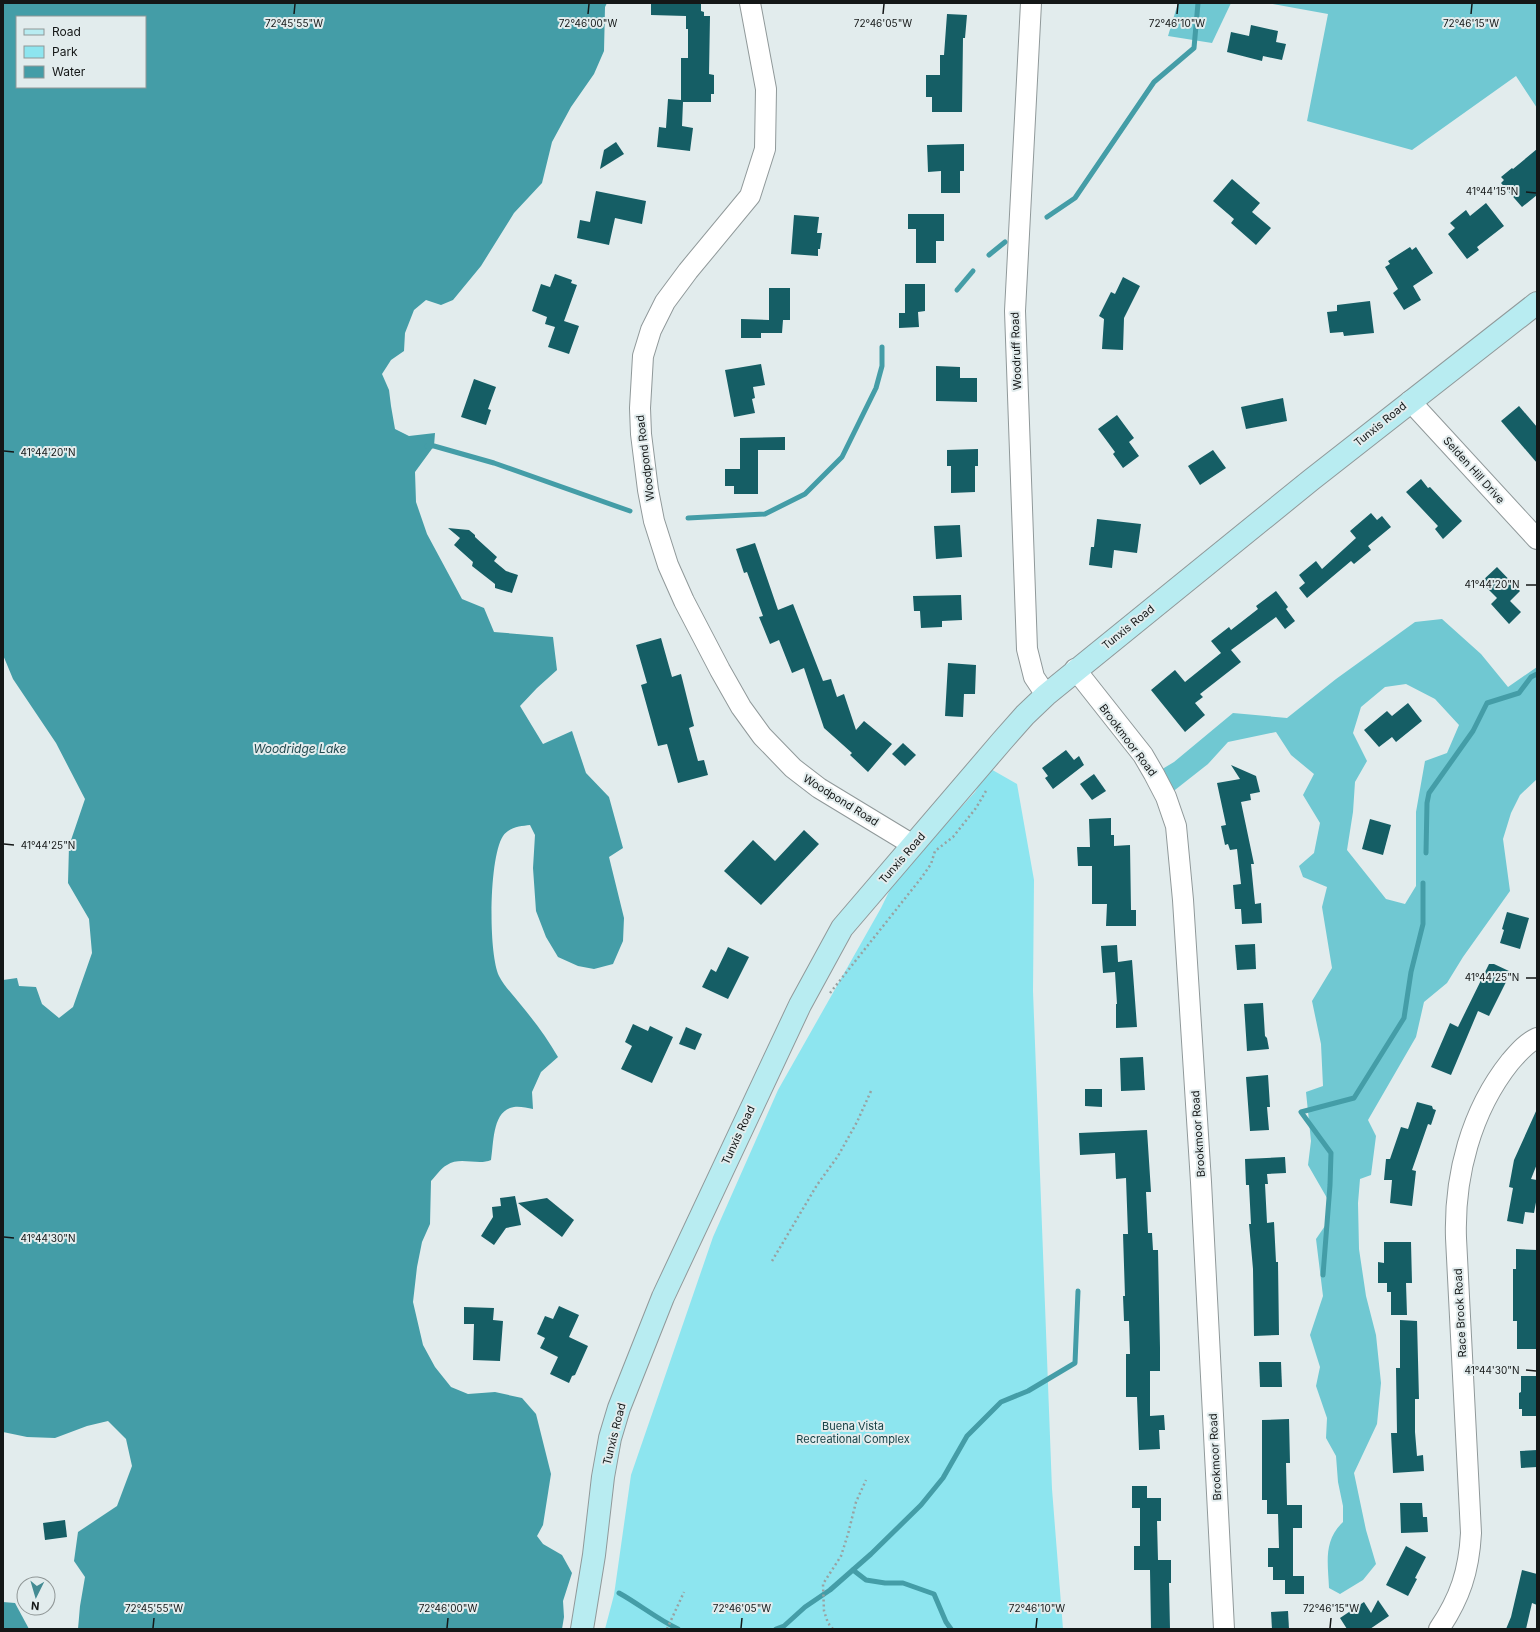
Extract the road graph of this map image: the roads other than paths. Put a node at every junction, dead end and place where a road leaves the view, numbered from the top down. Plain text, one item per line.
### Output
1 (750, 3) edge
2 (1031, 3) edge
3 (1537, 303) edge
4 (1410, 400) junction
5 (1537, 539) edge
6 (1076, 669) junction
7 (1046, 695) junction
8 (913, 845) junction
9 (1537, 1038) edge
10 (582, 1629) edge
11 (1224, 1629) edge
12 (1439, 1629) edge

1 - 8 street, Woodpond Road
2 - 7 street, Woodruff Road
3 - 4 street, Tunxis Road
4 - 5 street, Selden Hill Drive
4 - 6 street, Tunxis Road
6 - 7 street, Tunxis Road
6 - 11 street, Brookmoor Road
7 - 8 street, Tunxis Road
8 - 10 street, Tunxis Road
9 - 12 street, Race Brook Road

